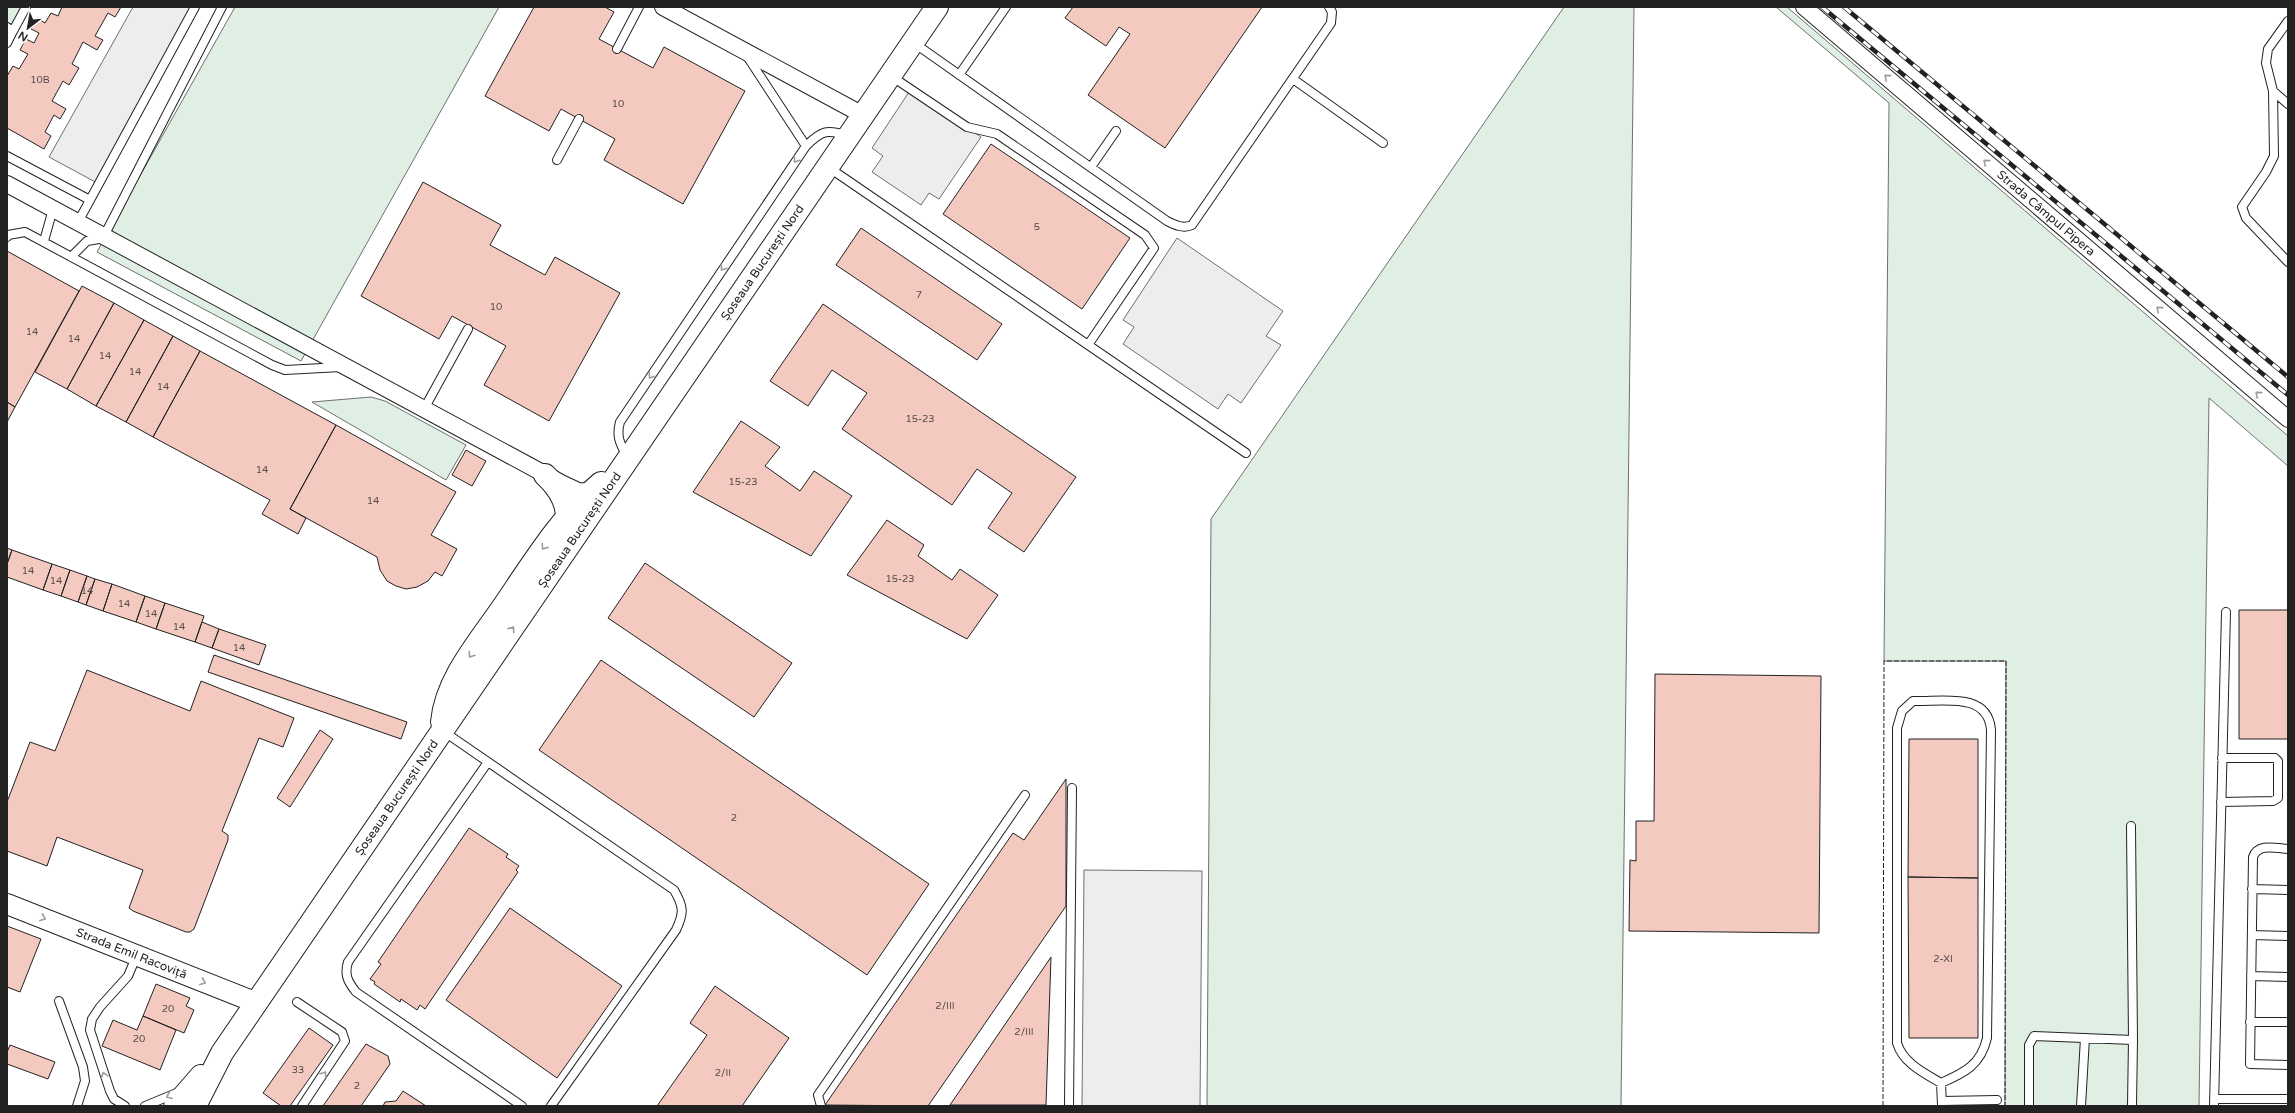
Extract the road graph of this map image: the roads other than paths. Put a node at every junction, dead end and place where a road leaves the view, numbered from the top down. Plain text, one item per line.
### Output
1 (26, 7) edge
2 (195, 7) edge
3 (222, 7) edge
4 (640, 7) edge
5 (663, 7) edge
6 (937, 7) edge
7 (1006, 7) edge
8 (1329, 7) edge
9 (1804, 7) edge
10 (2288, 21) edge
11 (10, 29) edge
12 (913, 42) junction
13 (7, 43) edge
14 (617, 49) dead end
15 (744, 51) junction
16 (891, 75) junction
17 (959, 75) junction
18 (1293, 79) junction
19 (2273, 92) junction
20 (2288, 104) edge
21 (863, 115) junction
22 (579, 119) dead end
23 (1116, 131) dead end
24 (850, 136) junction
25 (1383, 143) dead end
26 (806, 146) junction
27 (7, 156) edge
28 (557, 160) dead end
29 (828, 167) junction
30 (1091, 167) junction
31 (7, 184) edge
32 (90, 200) junction
33 (54, 209) junction
34 (78, 222) junction
35 (104, 236) junction
36 (7, 237) edge
37 (44, 241) junction
38 (72, 257) junction
39 (2288, 262) edge
40 (468, 328) dead end
41 (1088, 345) junction
42 (346, 367) junction
43 (424, 409) junction
44 (2288, 419) edge
45 (1246, 453) dead end
46 (629, 459) junction
47 (545, 475) junction
48 (600, 489) junction
49 (568, 516) junction
50 (558, 562) junction
51 (2226, 612) dead end
52 (443, 731) junction
53 (2222, 758) junction
54 (488, 762) junction
55 (1072, 788) dead end
56 (1025, 795) dead end
57 (2221, 802) junction
58 (2131, 826) dead end
59 (2288, 848) edge
60 (2252, 889) junction
61 (2288, 890) edge
62 (7, 904) edge
63 (2252, 935) junction
64 (2288, 936) edge
65 (137, 955) junction
66 (2251, 976) junction
67 (2288, 977) edge
68 (59, 1001) dead end
69 (297, 1002) dead end
70 (257, 1003) junction
71 (2250, 1022) junction
72 (2288, 1022) edge
73 (2085, 1038) junction
74 (2133, 1040) junction
75 (2288, 1065) edge
76 (1941, 1082) junction
77 (194, 1096) edge
78 (2288, 1098) edge
79 (1997, 1100) dead end
80 (2214, 1102) edge
81 (1942, 1104) edge
82 (77, 1106) edge
83 (125, 1106) edge
84 (145, 1106) edge
85 (175, 1106) edge
86 (302, 1106) edge
87 (522, 1106) edge
88 (551, 1106) edge
89 (821, 1106) edge
90 (1069, 1106) edge
91 (2029, 1106) edge
92 (2081, 1106) edge
93 (2132, 1106) edge

1 - 11 lane
2 - 32 lane
3 - 35 lane
4 - 14 lane
5 - 15 street
6 - 12 main road, Șoseaua București Nord
7 - 17 lane
8 - 18 lane
44 -> 9 street, Strada Câmpul Pipera
10 - 19 lane
11 - 13 lane
12 - 16 main road, Șoseaua București Nord
12 - 17 lane
15 - 21 street
15 - 26 lane
16 - 21 main road, Șoseaua București Nord
16 - 41 lane
17 - 30 lane
18 - 25 lane
18 - 30 lane
19 - 20 lane
19 - 39 lane
21 - 24 main road, Șoseaua București Nord
22 - 28 lane
23 - 30 lane
24 - 26 lane
24 - 29 main road, Șoseaua București Nord
26 -> 46 lane
27 - 32 lane
29 - 41 lane
29 - 46 main road, Șoseaua București Nord
31 - 33 street
32 - 34 lane
33 - 34 street
33 - 37 lane
34 - 35 street
35 - 38 lane
35 - 42 street
36 - 37 lane
37 - 38 lane
38 - 42 lane
40 - 43 lane
41 - 45 lane
42 - 43 street
43 - 47 street
46 - 48 main road, Șoseaua București Nord
47 - 48 street
47 - 49 main road
48 - 49 main road
48 - 50 main road, Șoseaua București Nord
49 - 50 main road
49 -> 52 main road
52 -> 50 main road, Șoseaua București Nord
51 - 53 lane
52 - 54 lane
52 - 70 main road, Șoseaua București Nord
53 - 57 lane
53 - 57 lane
54 - 87 lane
54 - 88 lane
55 - 90 lane
56 - 89 lane
57 - 80 lane
58 - 74 lane
59 - 60 lane
60 - 61 lane
60 - 63 lane
62 -> 65 street, Strada Emil Racoviță
63 - 64 lane
63 - 66 lane
65 -> 70 street, Strada Emil Racoviță
83 -> 65 lane
66 - 67 lane
66 - 71 lane
68 - 82 lane
86 -> 69 lane
70 - 77 main road, Șoseaua București Nord
71 - 72 lane
71 - 75 lane
73 - 74 lane
73 - 91 lane
73 - 92 lane
74 - 93 lane
76 - 76 lane
76 - 81 lane
77 -> 84 lane
77 - 85 main road, Șoseaua București Nord
78 - 80 lane
79 - 81 lane

